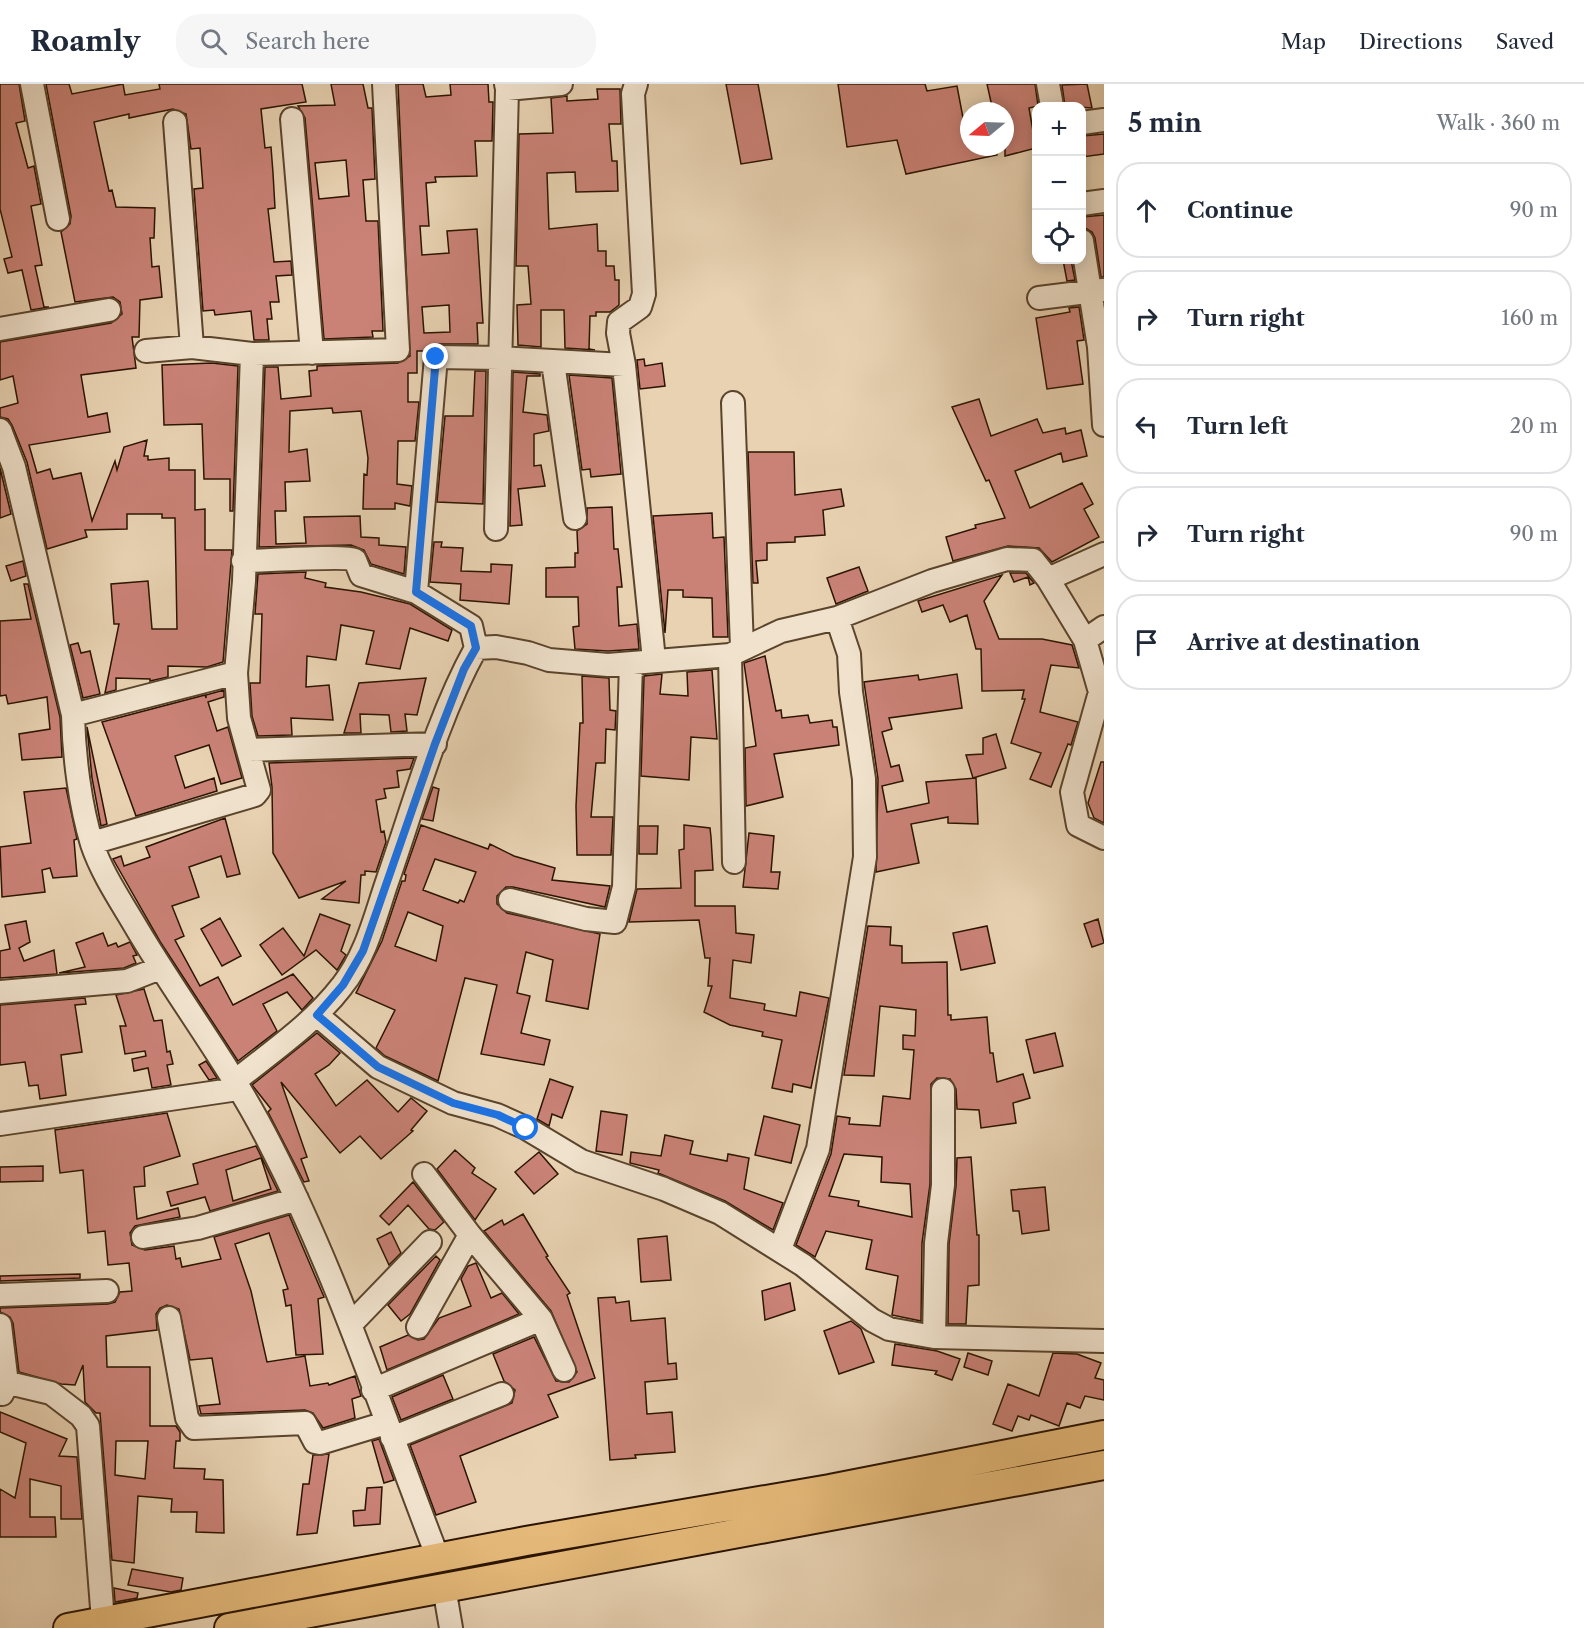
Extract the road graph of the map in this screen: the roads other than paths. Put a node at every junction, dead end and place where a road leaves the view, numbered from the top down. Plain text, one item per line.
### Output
1 (32, 84) edge
2 (384, 84) edge
3 (561, 84) edge
4 (636, 84) edge
5 (1048, 84) edge
6 (506, 87) edge
7 (1051, 102) edge
8 (292, 119) dead end
9 (1104, 120) edge
10 (175, 122) dead end
11 (1086, 122) edge
12 (1104, 201) edge
13 (1086, 203) edge
14 (58, 219) dead end
15 (1086, 254) edge
16 (1097, 291) edge
17 (1040, 297) dead end
18 (109, 310) dead end
19 (0, 329) edge
20 (192, 347) junction
21 (146, 351) dead end
22 (312, 353) junction
23 (252, 354) junction
24 (500, 358) junction
25 (553, 362) junction
26 (624, 365) junction
27 (733, 403) dead end
28 (1104, 425) edge
29 (0, 430) edge
30 (576, 518) dead end
31 (496, 529) dead end
32 (1104, 554) edge
33 (243, 561) junction
34 (1048, 579) junction
35 (416, 592) junction
36 (837, 618) junction
37 (1104, 627) edge
38 (1085, 640) junction
39 (476, 648) junction
40 (736, 651) junction
41 (654, 660) junction
42 (631, 664) junction
43 (236, 673) junction
44 (73, 715) junction
45 (435, 744) junction
46 (249, 750) junction
47 (1104, 838) edge
48 (92, 843) junction
49 (734, 862) dead end
50 (510, 900) dead end
51 (160, 968) junction
52 (0, 992) edge
53 (317, 1015) junction
54 (236, 1085) junction
55 (943, 1090) dead end
56 (0, 1124) edge
57 (424, 1174) dead end
58 (297, 1199) junction
59 (470, 1235) junction
60 (143, 1237) dead end
61 (430, 1242) dead end
62 (780, 1249) junction
63 (107, 1291) dead end
64 (0, 1295) edge
65 (169, 1318) dead end
66 (541, 1319) junction
67 (351, 1324) junction
68 (0, 1325) edge
69 (418, 1327) dead end
70 (934, 1337) junction
71 (1104, 1341) edge
72 (564, 1370) dead end
73 (2, 1388) edge
74 (373, 1390) junction
75 (502, 1394) dead end
76 (389, 1430) junction
77 (1104, 1435) edge
78 (1104, 1465) edge
79 (526, 1541) junction
80 (438, 1558) junction
81 (532, 1570) junction
82 (444, 1587) junction
83 (103, 1621) junction
84 (68, 1628) edge
85 (230, 1628) edge
86 (452, 1628) edge

1 - 14 street
2 - 22 street
3 - 6 street
4 - 26 street
5 - 7 street
6 - 24 street
8 - 22 street
9 - 11 street
10 - 20 street
12 - 13 street
15 - 16 street
16 - 17 street
16 - 28 street
18 - 19 street
20 - 21 street
20 - 23 street
22 - 23 street
23 - 33 street
24 - 25 street
24 - 31 street
24 - 35 street
25 - 26 street
25 - 30 street
26 - 41 street
27 - 40 street
29 - 44 street
32 - 34 street
33 - 35 street
33 - 43 street
34 - 36 street
34 - 38 street
35 - 39 street
36 - 40 street
36 - 62 street
37 - 38 street
38 - 47 street
39 - 42 street
39 - 45 street
40 - 41 street
40 - 49 street
41 - 42 street
42 - 50 street
43 - 44 street
43 - 46 street
44 - 48 street
45 - 46 street
45 - 53 street
46 - 48 street
48 - 51 street
51 - 52 street
51 - 54 street
53 - 54 street
53 - 62 street
54 - 56 street
54 - 58 street
55 - 70 street
57 - 59 street
58 - 60 street
58 - 67 street
59 - 66 street
59 - 69 street
61 - 67 street
62 - 70 street
63 - 64 street
65 - 76 street
66 - 72 street
66 - 74 street
67 - 74 street
68 - 73 street
70 - 71 street
73 - 83 street
74 - 76 street
75 - 76 street
76 - 80 street
77 - 79 main road
78 - 81 main road
79 - 80 main road
79 - 81 main road
80 - 83 main road
81 - 82 main road
82 - 85 main road
82 - 86 street
83 - 84 main road

